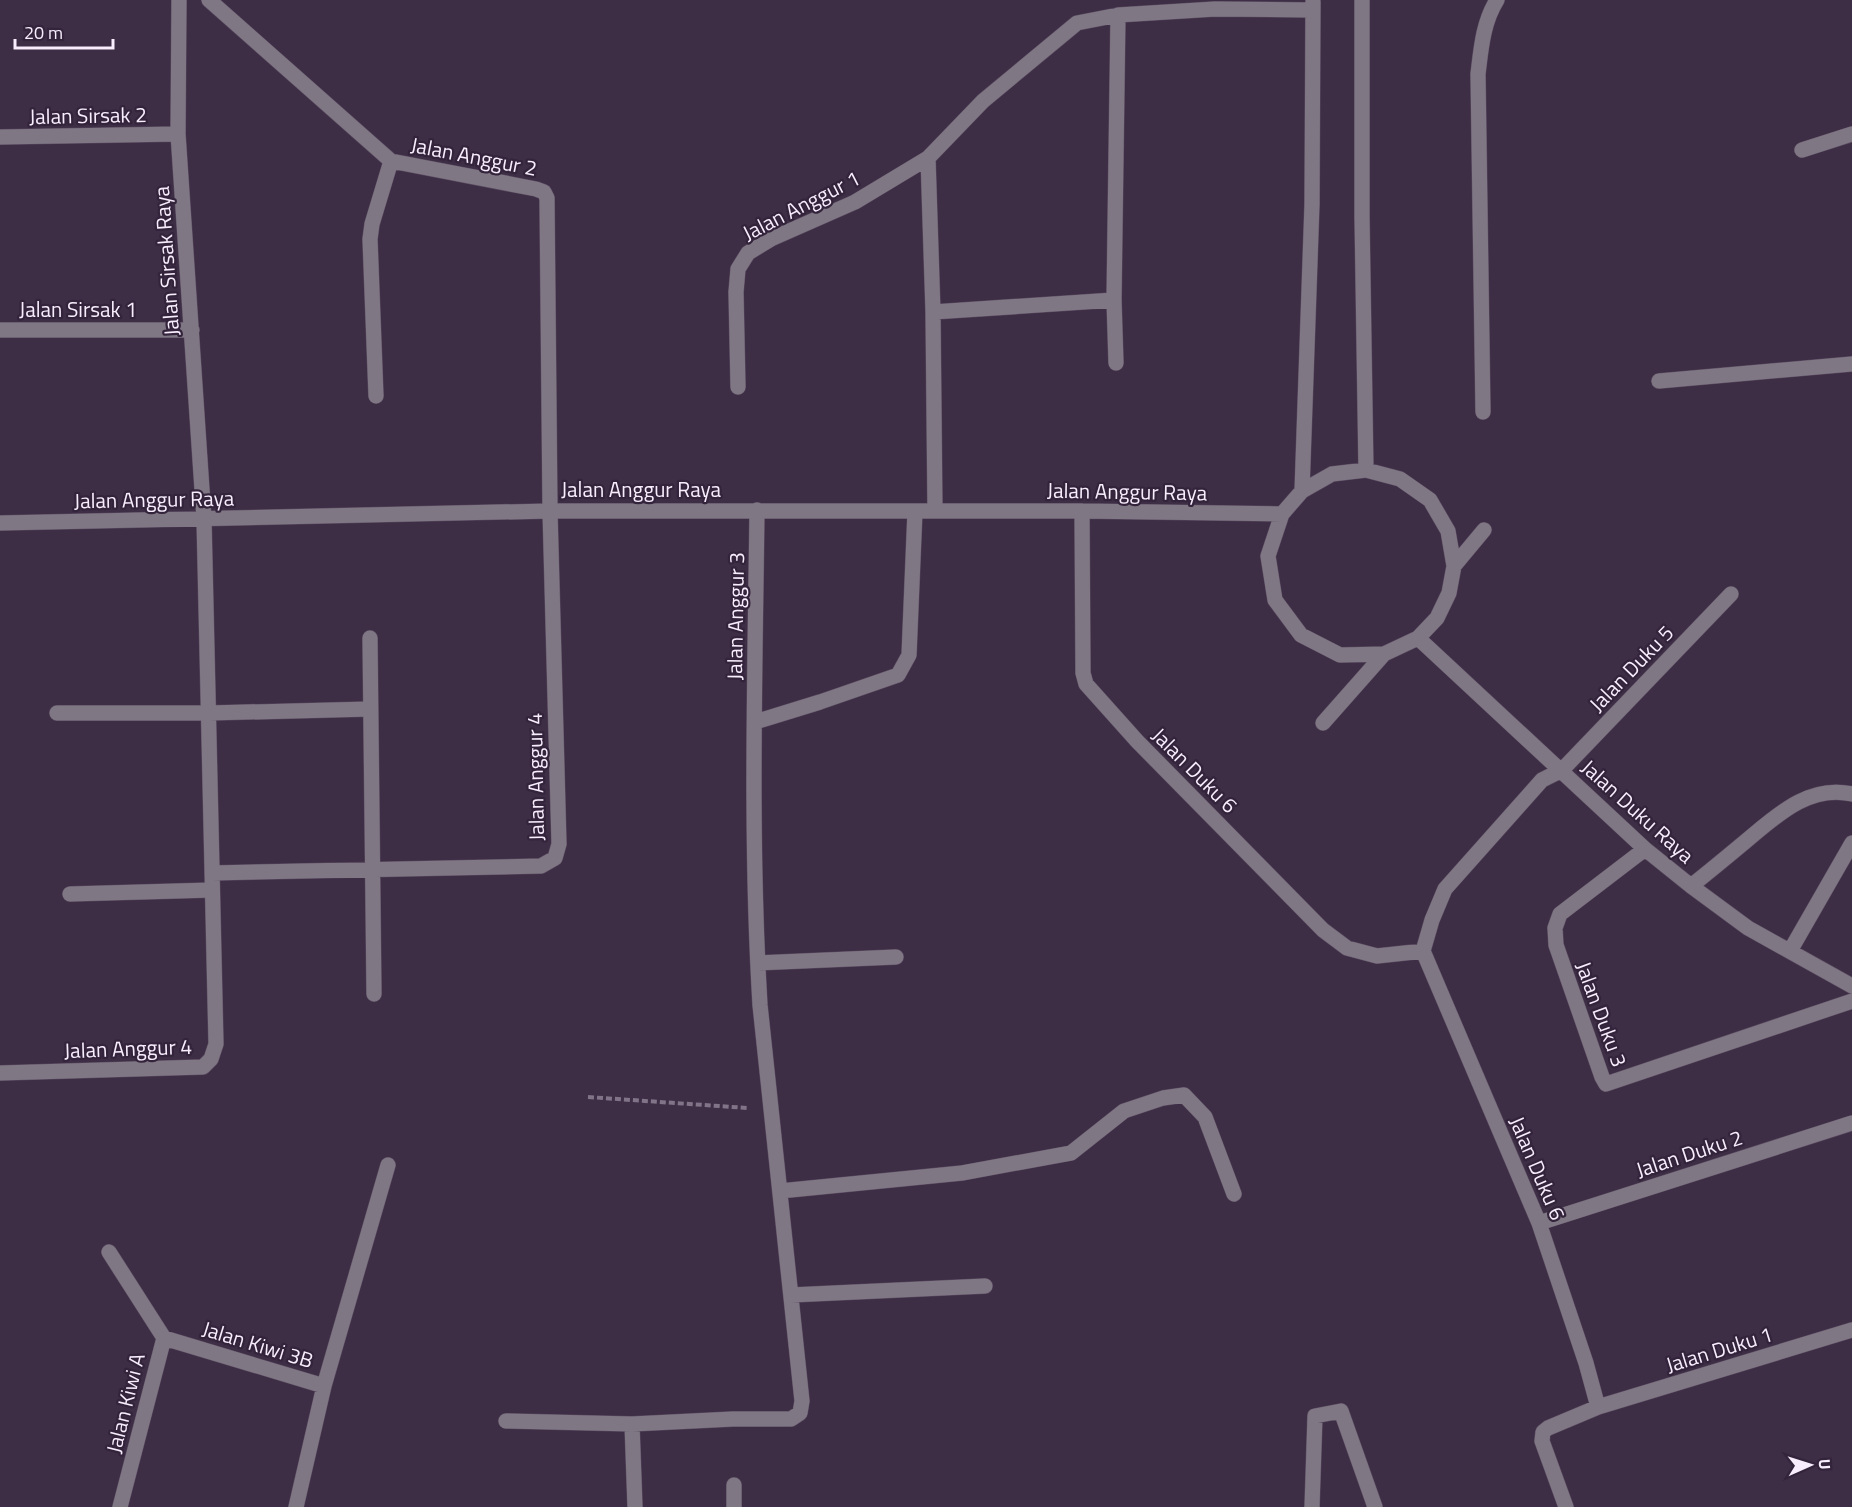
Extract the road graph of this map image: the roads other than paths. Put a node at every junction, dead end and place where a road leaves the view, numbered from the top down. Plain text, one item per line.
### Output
1 (179, 0) edge
2 (209, 0) edge
3 (1362, 0) edge
4 (1497, 0) edge
5 (1312, 5) edge
6 (1118, 15) junction
7 (178, 134) junction
8 (1852, 134) edge
9 (0, 137) edge
10 (1802, 150) dead end
11 (928, 158) junction
12 (391, 161) junction
13 (1114, 300) junction
14 (933, 312) junction
15 (0, 330) edge
16 (192, 330) junction
17 (1116, 363) dead end
18 (1852, 364) edge
19 (1659, 381) dead end
20 (738, 387) dead end
21 (376, 396) dead end
22 (1483, 412) dead end
23 (1366, 470) junction
24 (1302, 490) junction
25 (550, 510) junction
26 (757, 510) junction
27 (915, 511) junction
28 (935, 511) junction
29 (1082, 511) junction
30 (1281, 514) junction
31 (204, 519) junction
32 (0, 523) edge
33 (1484, 530) dead end
34 (1454, 566) junction
35 (1731, 594) dead end
36 (370, 638) dead end
37 (1418, 638) junction
38 (1384, 654) junction
39 (370, 709) junction
40 (57, 713) dead end
41 (209, 713) junction
42 (755, 722) junction
43 (1323, 723) dead end
44 (1562, 770) junction
45 (1852, 794) edge
46 (1852, 843) edge
47 (1645, 849) junction
48 (373, 871) junction
49 (212, 873) junction
50 (1692, 886) junction
51 (212, 890) junction
52 (70, 894) dead end
53 (1423, 951) junction
54 (1790, 951) junction
55 (896, 957) dead end
56 (758, 963) junction
57 (1852, 986) edge
58 (374, 994) dead end
59 (1852, 1001) edge
60 (0, 1072) edge
61 (1852, 1123) edge
62 (388, 1165) dead end
63 (780, 1191) junction
64 (1234, 1194) dead end
65 (1539, 1223) junction
66 (109, 1252) dead end
67 (984, 1286) dead end
68 (791, 1295) junction
69 (1852, 1330) edge
70 (164, 1338) junction
71 (324, 1386) junction
72 (1598, 1407) junction
73 (506, 1421) dead end
74 (632, 1424) junction
75 (734, 1485) dead end
76 (120, 1507) edge
77 (296, 1507) edge
78 (635, 1507) edge
79 (734, 1507) edge
80 (1312, 1507) edge
81 (1375, 1507) edge
82 (1566, 1507) edge

1 - 7 street, Jalan Sirsak Raya
2 - 12 street, Jalan Anggur 2
3 - 23 street
4 - 22 street
5 - 6 street, Jalan Anggur 1
5 - 24 street
6 - 11 street, Jalan Anggur 1
6 - 13 street
7 - 9 street, Jalan Sirsak 2
7 - 16 street, Jalan Sirsak Raya
8 - 10 street
11 - 14 street
11 - 20 street, Jalan Anggur 1
12 - 21 street
12 - 25 street, Jalan Anggur 2
13 - 14 street
13 - 17 street
14 - 28 street
15 - 16 street, Jalan Sirsak 1
16 - 31 street, Jalan Sirsak Raya
18 - 19 street
23 - 24 street
23 - 34 street
24 - 30 street
25 - 26 street, Jalan Anggur Raya
25 - 31 street, Jalan Anggur Raya
25 - 48 street, Jalan Anggur 4
26 - 27 street, Jalan Anggur Raya
26 - 42 street, Jalan Anggur 3
27 - 28 street, Jalan Anggur Raya
27 - 42 street
28 - 29 street, Jalan Anggur Raya
29 - 30 street, Jalan Anggur Raya
29 - 53 street, Jalan Duku 6
30 - 38 street
31 - 32 street, Jalan Anggur Raya
31 - 41 street, Jalan Anggur 4
33 - 34 street
34 - 37 street
35 - 44 street, Jalan Duku 5
36 - 39 street
37 - 38 street
37 - 44 street, Jalan Duku Raya
38 - 43 street
39 - 41 street
39 - 48 street
40 - 41 street
41 - 49 street, Jalan Anggur 4
42 - 56 street, Jalan Anggur 3
44 - 47 street, Jalan Duku Raya
44 - 53 street, Jalan Duku 5
45 - 50 street
46 - 54 street
47 - 50 street, Jalan Duku Raya
47 - 59 street, Jalan Duku 3
48 - 49 street, Jalan Anggur 4
48 - 58 street
49 - 51 street, Jalan Anggur 4
50 - 54 street, Jalan Duku Raya
51 - 52 street
51 - 60 street, Jalan Anggur 4
53 - 65 street, Jalan Duku 6
54 - 57 street, Jalan Duku Raya
55 - 56 street
56 - 63 street, Jalan Anggur 3
61 - 65 street, Jalan Duku 2
62 - 71 street
63 - 64 street
63 - 68 street, Jalan Anggur 3
65 - 72 street, Jalan Duku 6
66 - 70 street, Jalan Kiwi A
67 - 68 street
68 - 74 street, Jalan Anggur 3
69 - 72 street, Jalan Duku 1
70 - 71 street, Jalan Kiwi 3B
70 - 76 street, Jalan Kiwi A
71 - 77 street, Jalan Kiwi 3B
72 - 82 street, Jalan Duku 1
73 - 74 street
74 - 78 street
75 - 79 street
80 - 81 street

